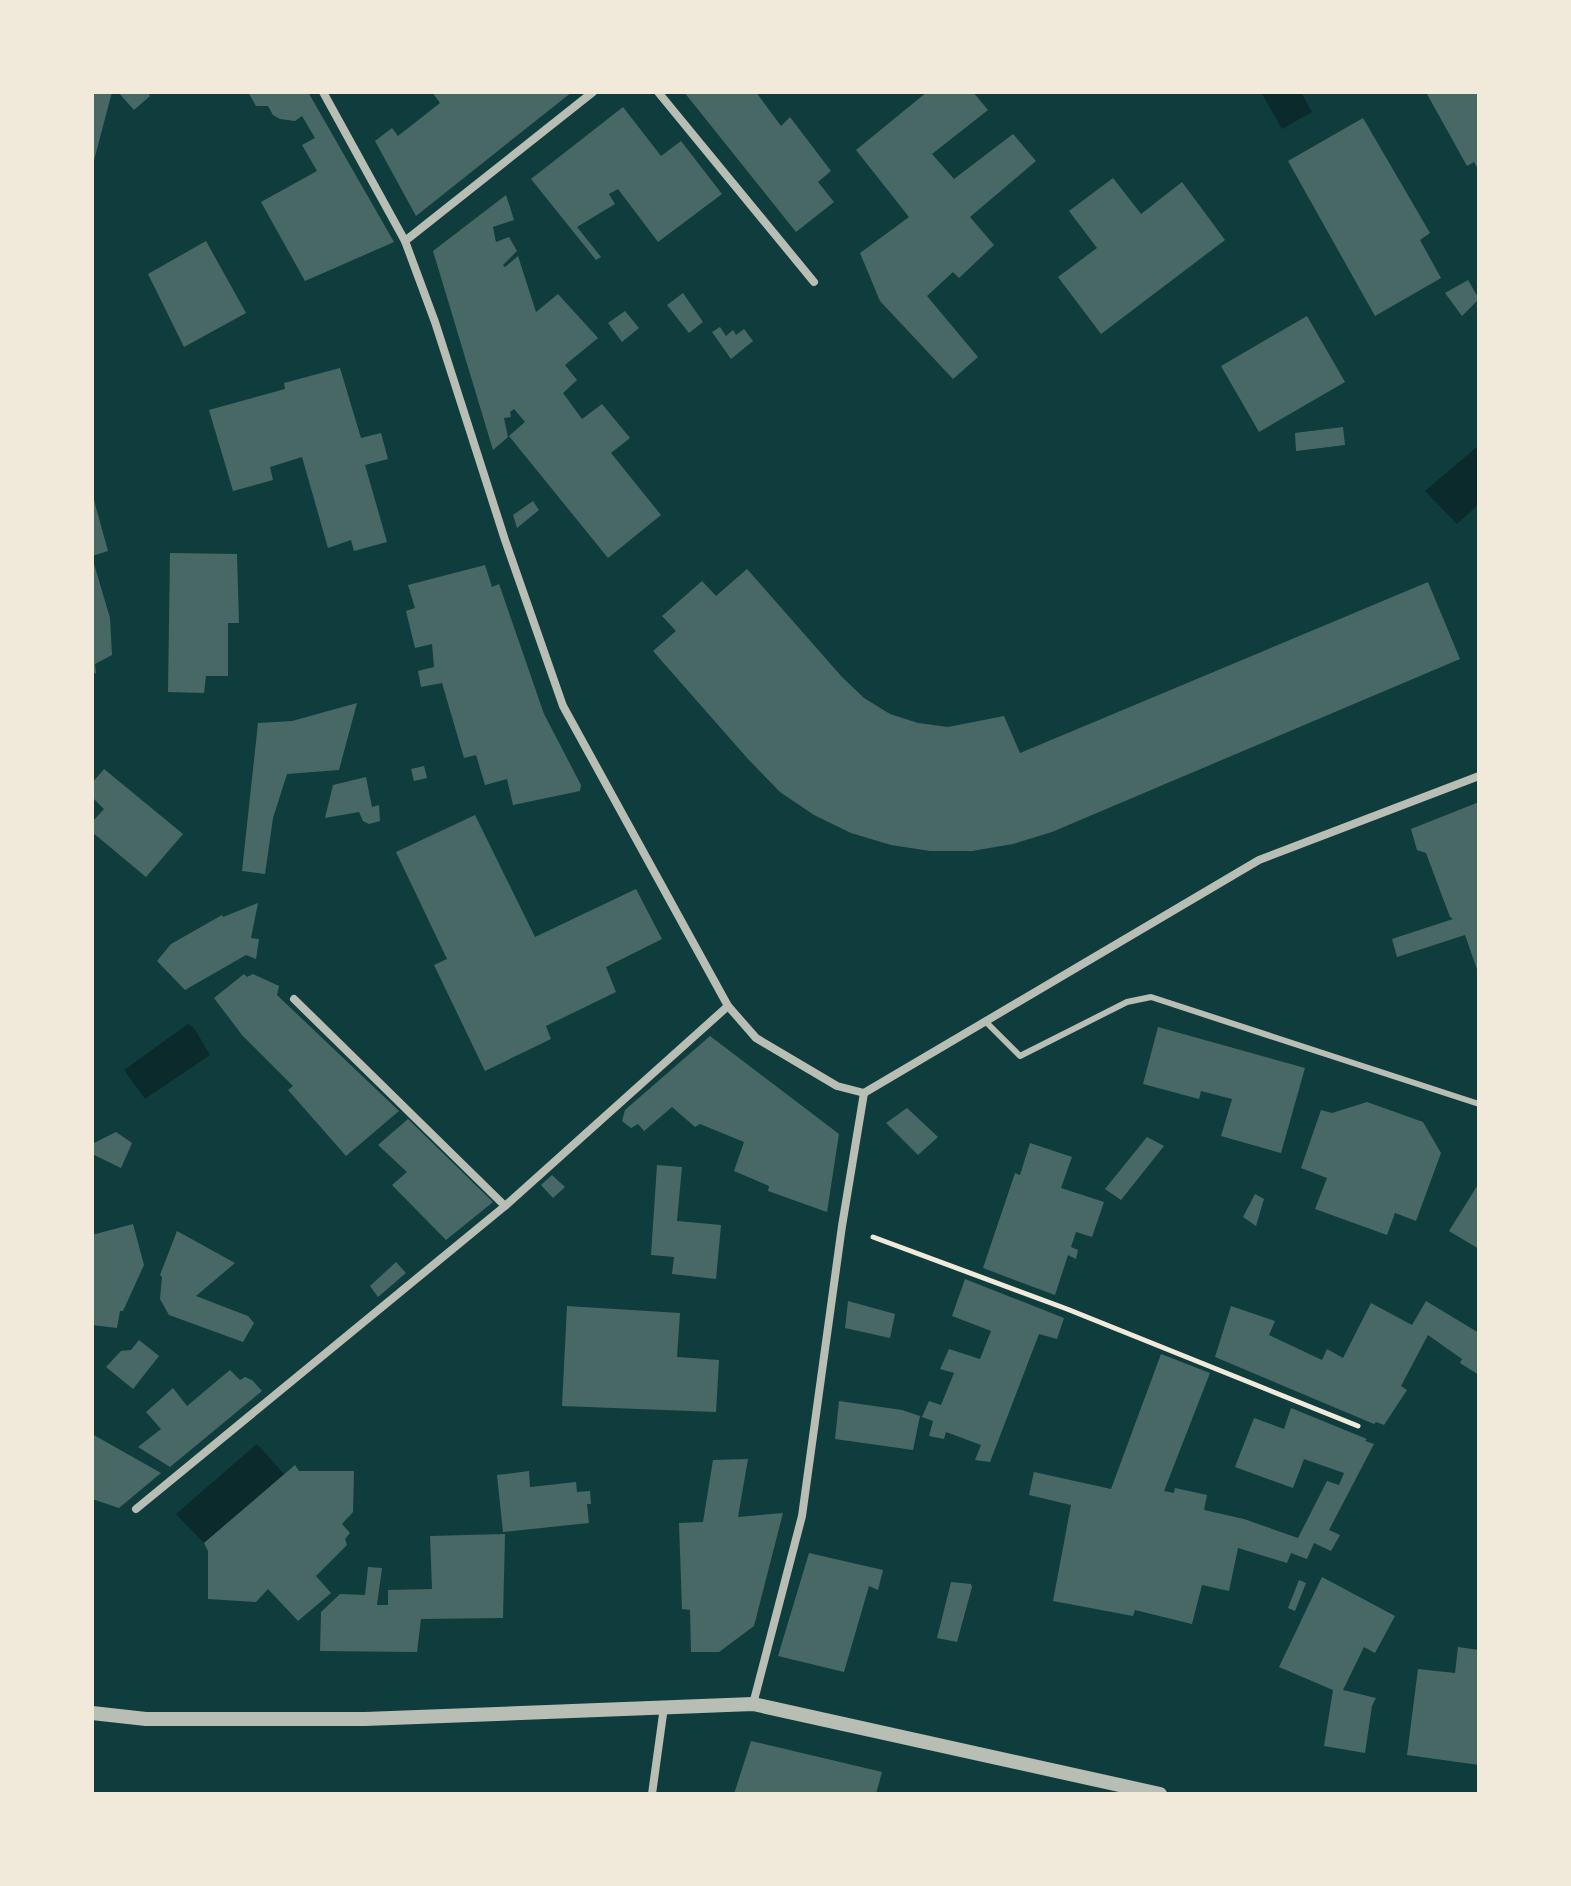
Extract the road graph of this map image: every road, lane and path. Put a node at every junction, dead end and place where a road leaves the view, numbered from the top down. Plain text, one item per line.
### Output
1 (323, 92) edge
2 (593, 92) edge
3 (658, 92) edge
4 (405, 241) junction
5 (814, 282) dead end
6 (1479, 776) edge
7 (294, 999) dead end
8 (728, 1006) junction
9 (987, 1023) junction
10 (864, 1093) junction
11 (1479, 1104) edge
12 (505, 1206) junction
13 (870, 1236) dead end
14 (1358, 1426) dead end
15 (136, 1509) dead end
16 (753, 1704) junction
17 (664, 1706) junction
18 (92, 1713) edge
19 (652, 1794) edge
20 (1160, 1794) edge

1 - 4 street
2 - 4 street
3 - 5 street
4 - 8 street
6 - 9 street
7 - 12 street
8 - 10 street
8 - 12 street
9 - 10 street
9 - 11 lane
10 - 16 street
12 - 15 street
13 - 14 path
16 - 17 street
16 - 20 street
17 - 18 street
17 - 19 street

